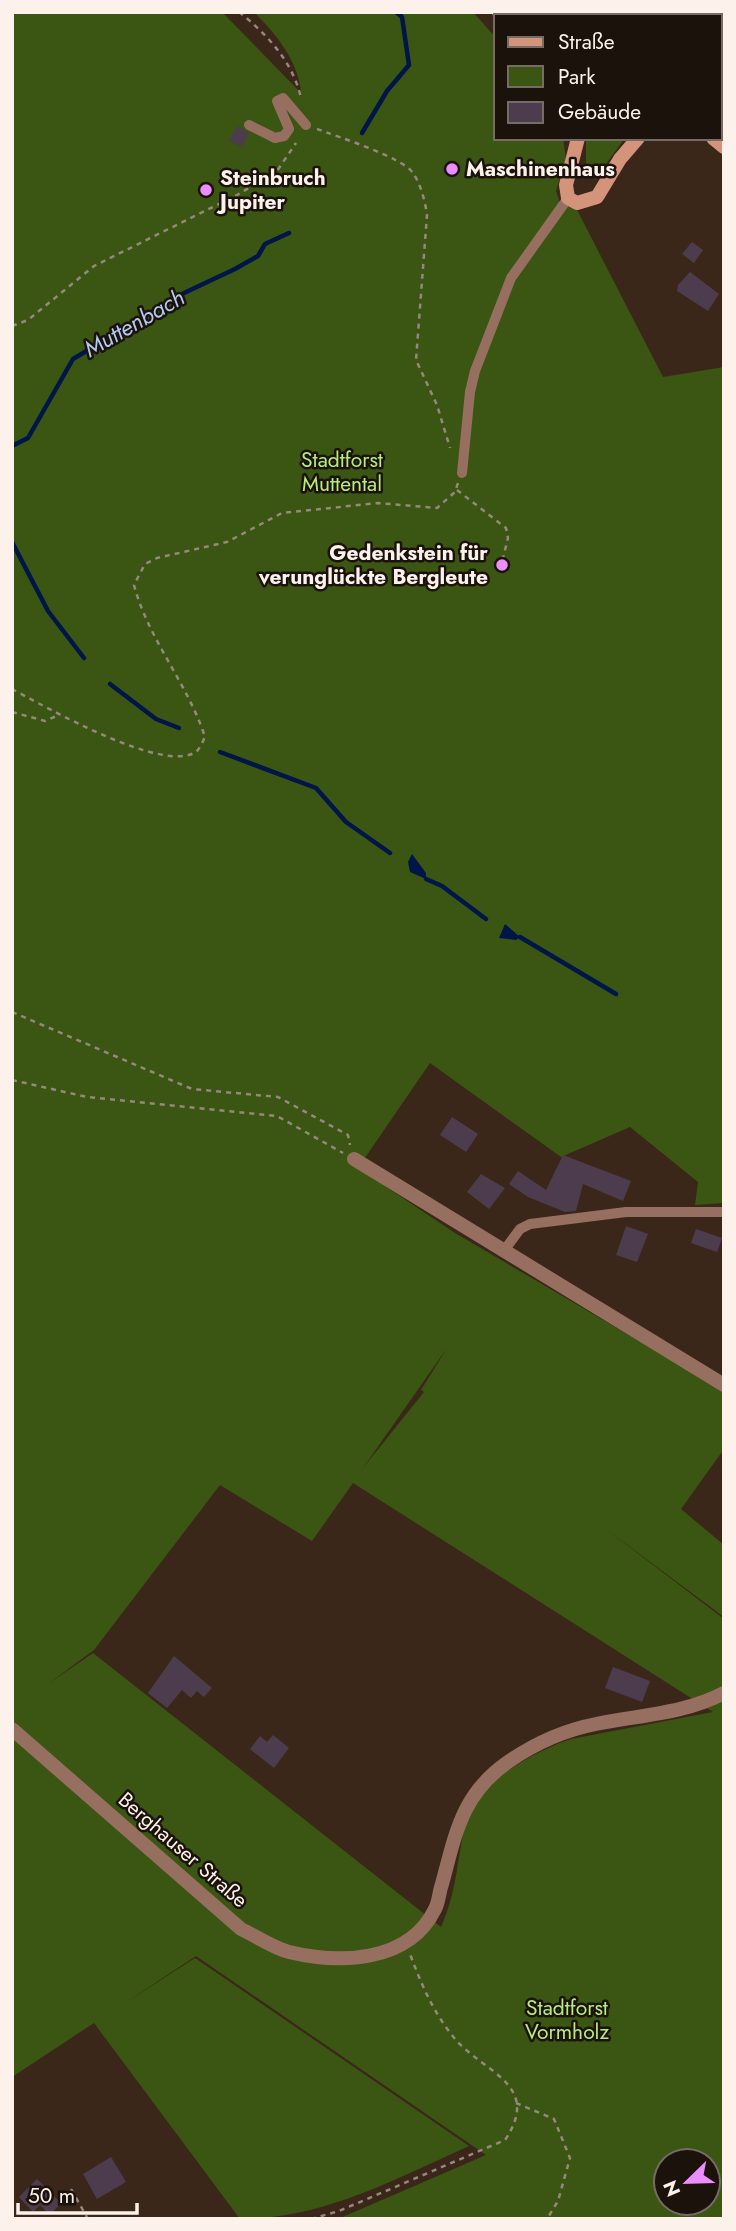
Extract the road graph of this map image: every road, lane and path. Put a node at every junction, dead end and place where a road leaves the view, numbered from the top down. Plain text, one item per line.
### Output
1 (239, 12) edge
2 (249, 125) dead end
3 (306, 125) junction
4 (577, 140) edge
5 (636, 140) edge
6 (568, 198) junction
7 (12, 326) edge
8 (462, 473) junction
9 (456, 489) junction
10 (502, 562) dead end
11 (12, 689) edge
12 (12, 712) edge
13 (59, 715) junction
14 (12, 1012) edge
15 (12, 1080) edge
16 (354, 1158) junction
17 (724, 1212) edge
18 (503, 1252) junction
19 (724, 1385) edge
20 (724, 1693) edge
21 (12, 1729) edge
22 (406, 1942) junction
23 (516, 2103) junction
24 (71, 2189) dead end
25 (88, 2219) edge
26 (311, 2219) edge
27 (547, 2219) edge

1 - 3 path
2 - 3 lane
3 - 7 path
3 - 8 path
4 - 6 street
5 - 6 street
6 - 8 lane
8 - 9 path
9 - 10 path
9 - 13 path
11 - 13 path
12 - 13 path
14 - 16 path
15 - 16 path
16 - 18 street
17 - 18 lane
18 - 19 street
20 - 22 street, Berghauser Straße
21 - 22 street, Berghauser Straße
22 - 23 path
23 - 26 path
23 - 27 path
24 - 25 path

